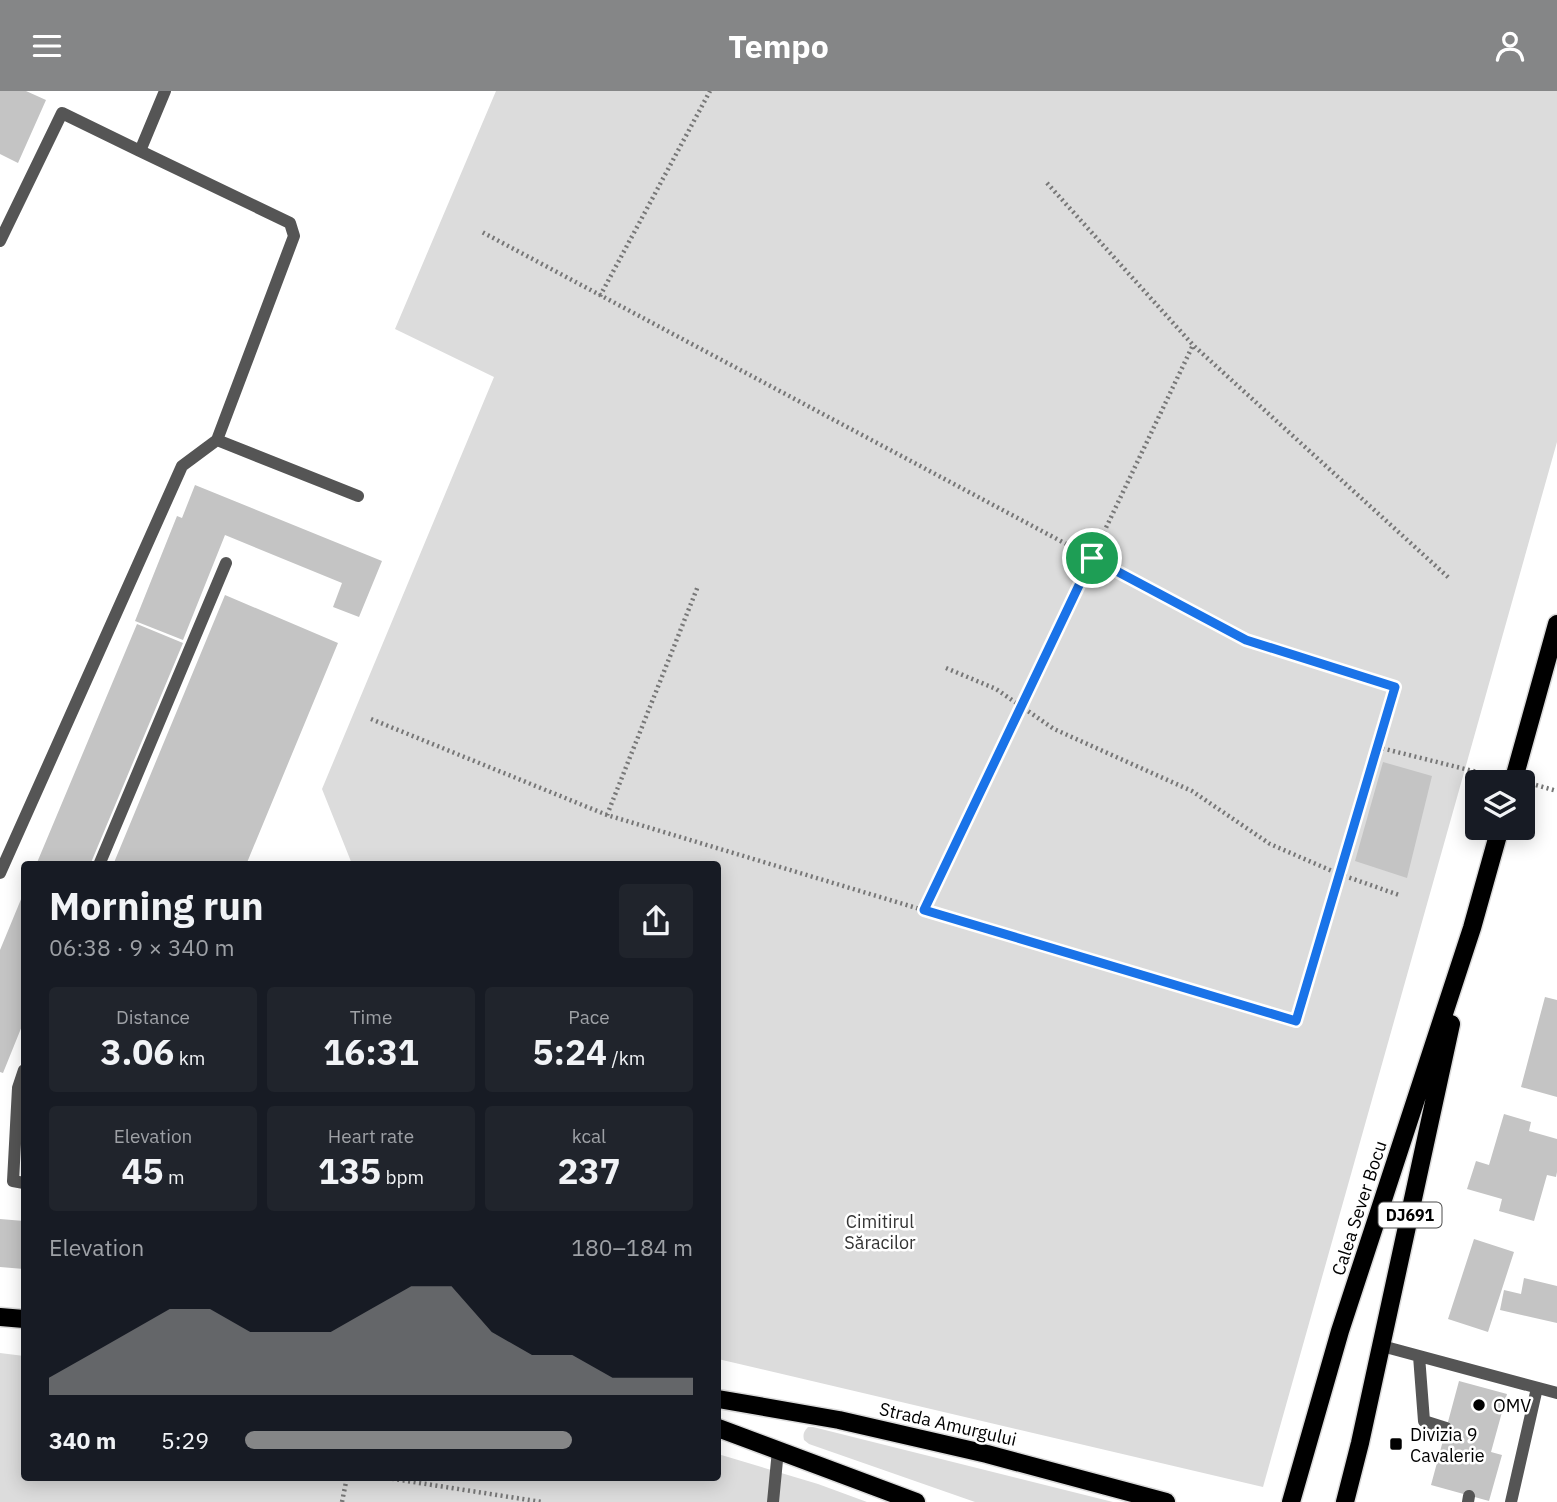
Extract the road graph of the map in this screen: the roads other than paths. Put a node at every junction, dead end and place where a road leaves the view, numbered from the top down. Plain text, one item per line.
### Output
1 (165, 91) edge
2 (140, 151) junction
3 (0, 241) edge
4 (217, 440) junction
5 (358, 496) dead end
6 (226, 563) dead end
7 (1557, 624) edge
8 (1516, 770) edge
9 (1497, 840) edge
10 (101, 861) edge
11 (0, 873) edge
12 (1472, 928) junction
13 (21, 1079) edge
14 (21, 1182) edge
15 (0, 1317) edge
16 (21, 1319) edge
17 (1382, 1346) junction
18 (1419, 1356) junction
19 (1537, 1388) junction
20 (1557, 1394) edge
21 (721, 1400) edge
22 (1446, 1428) dead end
23 (721, 1429) edge
24 (778, 1450) junction
25 (773, 1502) edge
26 (916, 1502) edge
27 (1166, 1502) edge
28 (1291, 1502) edge
29 (1345, 1502) edge
30 (1511, 1502) edge

1 - 2 lane
2 - 3 lane
2 - 4 lane
4 - 5 lane
4 - 11 lane
6 - 10 lane
7 - 8 main road
9 - 12 main road, Calea Sever Bocu / DJ691
12 - 17 main road, Calea Sever Bocu / DJ691
12 - 28 main road, Calea Sever Bocu / DJ691
13 - 14 lane
15 - 16 main road
17 - 18 lane
17 - 29 main road, Calea Sever Bocu / DJ691
18 - 19 lane
18 - 22 lane
19 - 20 lane
19 - 30 lane
21 - 27 main road, Strada Amurgului
23 - 24 main road
24 - 25 lane
24 - 26 main road

